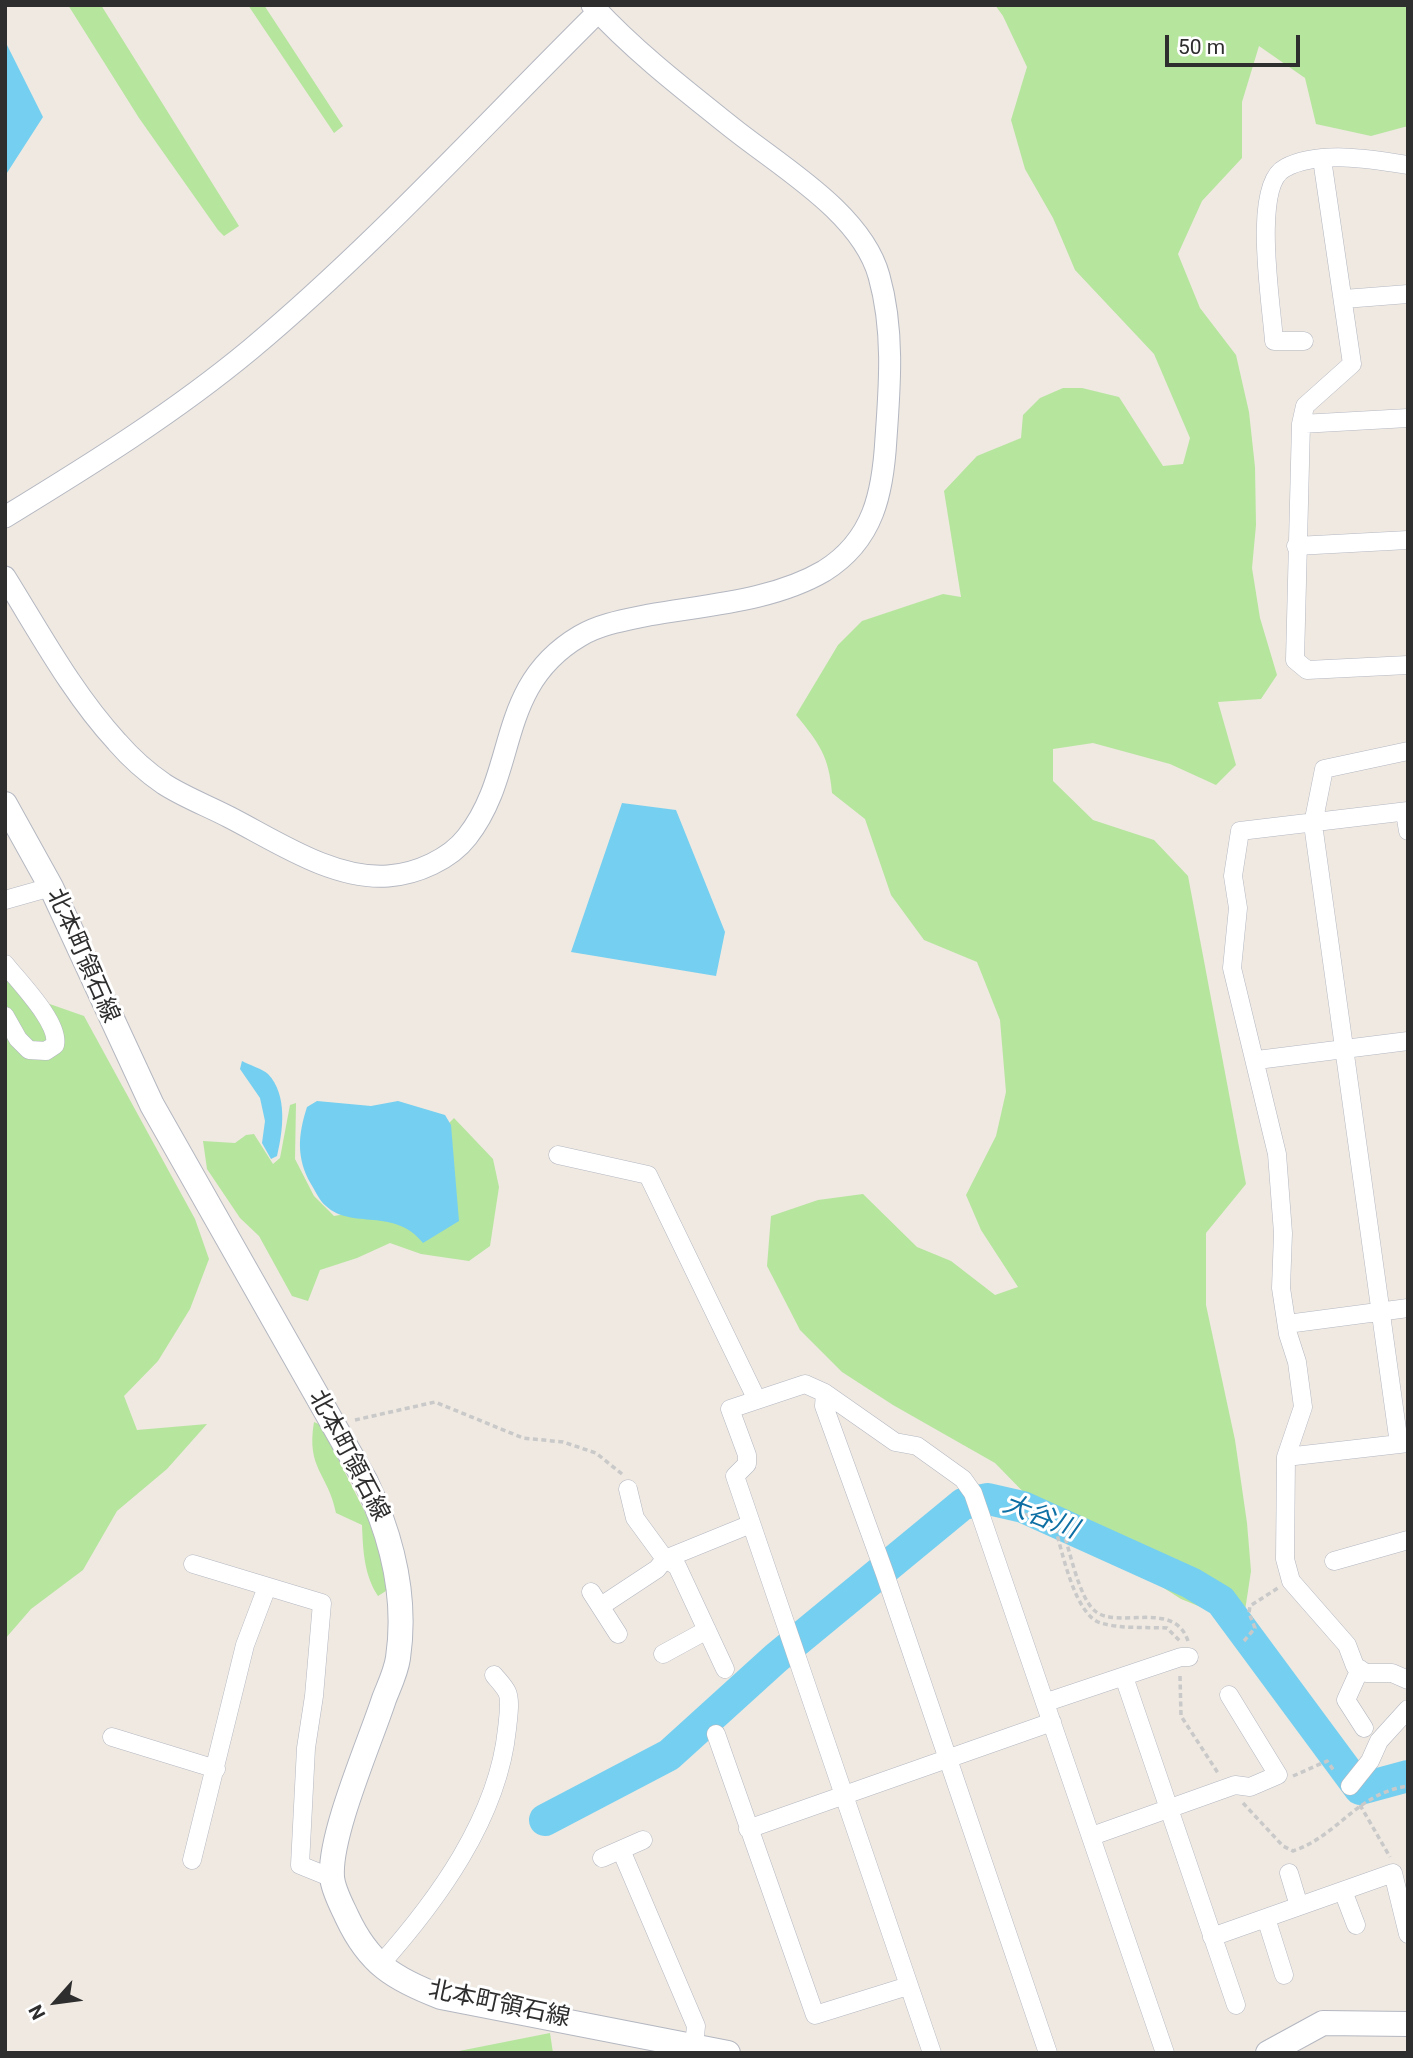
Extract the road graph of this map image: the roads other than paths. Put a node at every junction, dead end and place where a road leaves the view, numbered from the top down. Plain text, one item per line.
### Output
1 (595, 9) edge
2 (1322, 159) junction
3 (1408, 165) edge
4 (1408, 294) edge
5 (1344, 299) junction
6 (1304, 341) dead end
7 (1408, 418) edge
8 (1301, 424) junction
9 (5, 517) edge
10 (1408, 540) edge
11 (1296, 546) junction
12 (5, 577) edge
13 (1408, 665) edge
14 (1408, 751) edge
15 (5, 804) edge
16 (1406, 811) edge
17 (1313, 824) junction
18 (1408, 831) edge
19 (51, 887) junction
20 (5, 900) edge
21 (5, 964) edge
22 (5, 1016) edge
23 (1408, 1041) edge
24 (1344, 1049) junction
25 (1257, 1060) junction
26 (558, 1155) dead end
27 (1408, 1308) edge
28 (1381, 1312) junction
29 (1287, 1324) junction
30 (825, 1393) junction
31 (757, 1400) junction
32 (1404, 1443) edge
33 (1286, 1457) junction
34 (628, 1489) road end
35 (751, 1524) junction
36 (1408, 1540) edge
37 (665, 1559) junction
38 (1334, 1561) dead end
39 (192, 1564) dead end
40 (267, 1587) junction
41 (706, 1630) junction
42 (618, 1634) dead end
43 (663, 1654) dead end
44 (1185, 1657) road end
45 (1360, 1669) junction
46 (725, 1670) dead end
47 (494, 1675) dead end
48 (1124, 1677) junction
49 (1408, 1680) edge
50 (1229, 1695) dead end
51 (1047, 1702) junction
52 (1408, 1709) edge
53 (1052, 1722) junction
54 (1364, 1728) dead end
55 (716, 1734) dead end
56 (112, 1737) dead end
57 (948, 1758) junction
58 (216, 1769) junction
59 (1354, 1780) dead end
60 (842, 1795) junction
61 (1169, 1809) junction
62 (748, 1829) junction
63 (1092, 1836) junction
64 (643, 1840) dead end
65 (621, 1850) junction
66 (602, 1858) dead end
67 (192, 1860) dead end
68 (1289, 1873) dead end
69 (332, 1878) junction
70 (1343, 1891) junction
71 (1299, 1906) junction
72 (1266, 1918) junction
73 (1356, 1925) dead end
74 (1408, 1934) edge
75 (1212, 1937) junction
76 (379, 1966) junction
77 (1284, 1975) dead end
78 (908, 1986) junction
79 (1236, 2005) dead end
80 (1408, 2024) edge
81 (694, 2046) junction
82 (728, 2053) edge
83 (932, 2053) edge
84 (1048, 2053) edge
85 (1166, 2053) edge
86 (1268, 2053) edge

1 - 9 street
1 - 12 street
2 - 3 street
2 - 5 street
2 - 6 street
4 - 5 street
5 - 8 street
7 - 8 street
8 - 11 street
10 - 11 street
11 - 13 street
14 - 17 street
15 - 19 main road, 北本町領石線
16 - 17 street
16 - 18 street
17 - 24 street
17 - 25 street
19 - 20 street
19 - 69 main road, 北本町領石線
21 - 22 street
23 - 24 street
24 - 25 street
24 - 28 street
25 - 29 street
26 - 31 street
27 - 28 street
28 - 29 street
28 - 32 street
29 - 33 street
30 - 31 street
30 - 51 street
30 - 57 street
31 - 35 street
32 - 33 street
33 - 45 street
34 - 37 street
35 - 37 street
35 - 60 street
36 - 38 street
37 - 41 street
37 - 42 street
39 - 40 street
40 - 58 street
40 - 69 street
41 - 43 street
41 - 46 street
44 - 48 street
45 - 49 street
45 - 54 street
47 - 76 street
48 - 51 street
48 - 61 street
50 - 61 street
51 - 53 street
52 - 59 street
53 - 57 street
53 - 63 street
55 - 62 street
56 - 58 street
57 - 60 street
57 - 84 street
58 - 67 street
60 - 62 street
60 - 78 street
61 - 63 street
61 - 75 street
62 - 78 street
63 - 85 street
64 - 65 street
65 - 66 street
65 - 81 street
68 - 71 street
69 - 76 main road, 北本町領石線
70 - 71 street
70 - 73 street
70 - 74 street
71 - 72 street
72 - 75 street
72 - 77 street
75 - 79 street
76 - 81 main road, 北本町領石線
78 - 83 street
80 - 86 main road
81 - 82 main road, 北本町領石線

